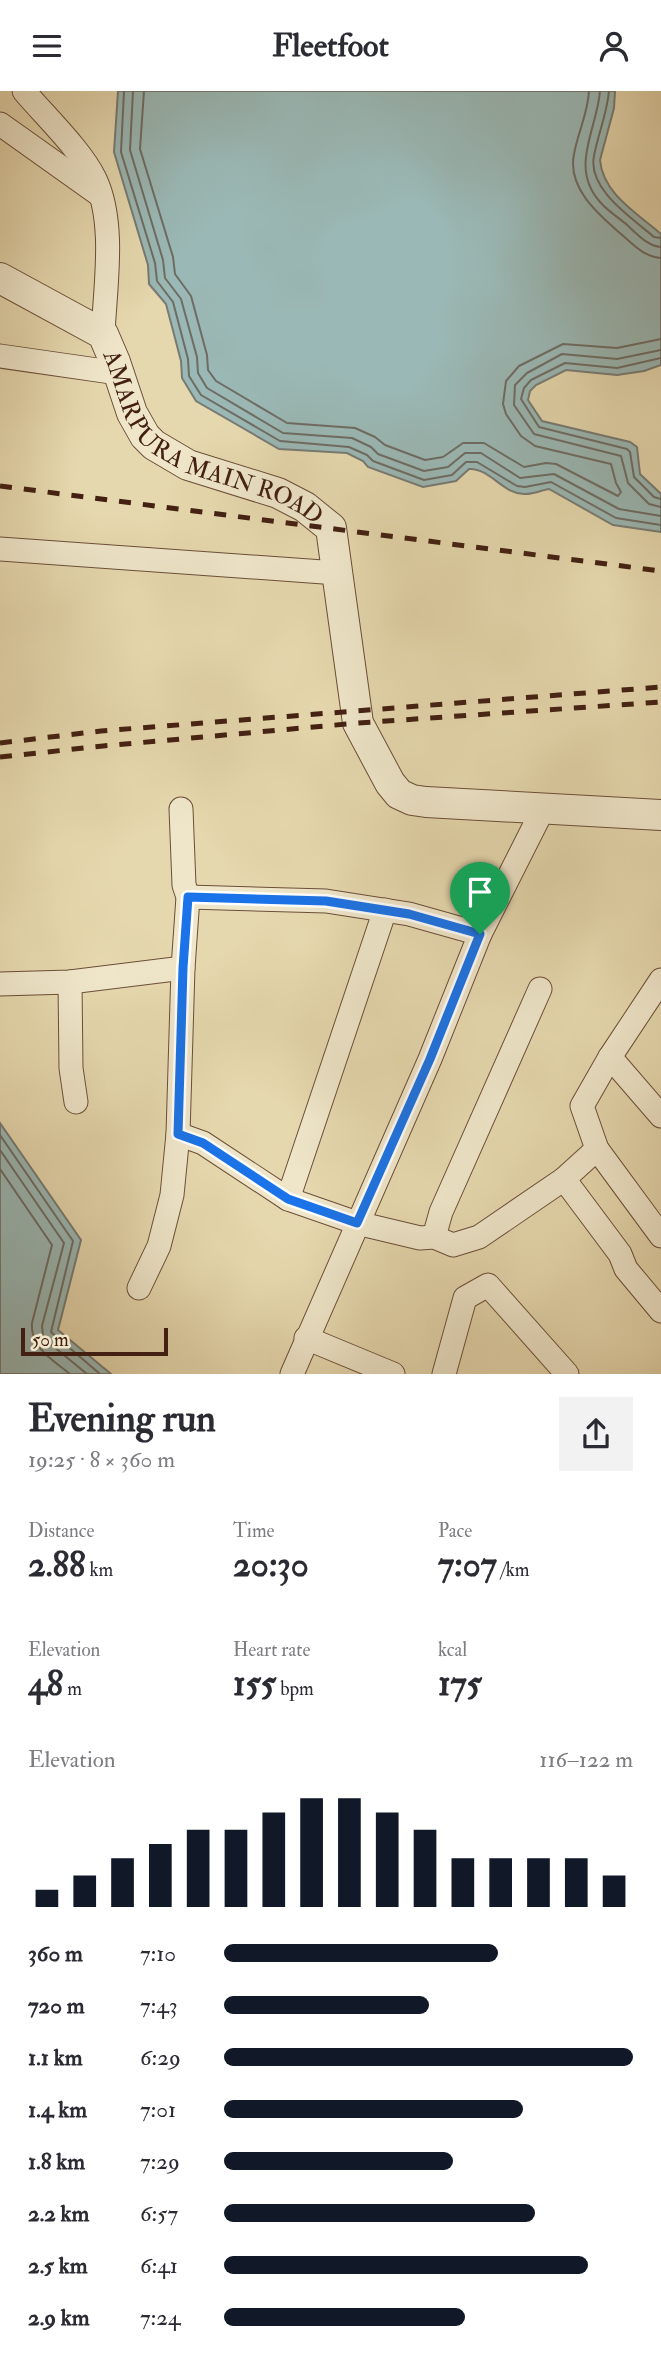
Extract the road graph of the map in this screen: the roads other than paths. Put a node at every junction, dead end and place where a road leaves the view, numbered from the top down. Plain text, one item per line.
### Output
1 (24, 91) edge
2 (0, 124) edge
3 (102, 197) junction
4 (0, 278) edge
5 (103, 334) junction
6 (0, 356) edge
7 (118, 373) junction
8 (0, 549) edge
9 (337, 573) junction
10 (181, 809) dead end
11 (543, 809) junction
12 (661, 815) edge
13 (188, 897) junction
14 (385, 910) junction
15 (480, 934) junction
16 (183, 968) junction
17 (661, 980) edge
18 (70, 982) junction
19 (0, 984) edge
20 (540, 989) dead end
21 (610, 1057) junction
22 (76, 1103) dead end
23 (661, 1116) edge
24 (178, 1134) junction
25 (597, 1149) junction
26 (564, 1179) junction
27 (288, 1199) junction
28 (357, 1223) junction
29 (661, 1236) edge
30 (434, 1237) junction
31 (139, 1288) dead end
32 (661, 1311) edge
33 (306, 1338) junction
34 (292, 1374) edge
35 (393, 1374) edge
36 (444, 1374) edge
37 (567, 1374) edge

1 - 3 street
2 - 3 street
3 - 5 street
4 - 5 street, AMARPURA MAIN ROAD
5 - 7 street, AMARPURA MAIN ROAD
6 - 7 street
7 - 9 street, AMARPURA MAIN ROAD
8 - 9 street
9 - 11 street, AMARPURA MAIN ROAD
10 - 13 street
11 - 12 street, AMARPURA MAIN ROAD
11 - 15 street
13 - 14 street
13 - 16 street
14 - 15 street
14 - 27 street
15 - 28 street
16 - 18 street
16 - 24 street
17 - 21 street
18 - 19 street
18 - 22 street
20 - 30 street
21 - 23 street
21 - 25 street
24 - 27 street
24 - 31 street
25 - 26 street
25 - 29 street
26 - 30 street
26 - 32 street
27 - 28 street
28 - 30 street
28 - 33 street
33 - 34 street
33 - 35 street
36 - 37 street

